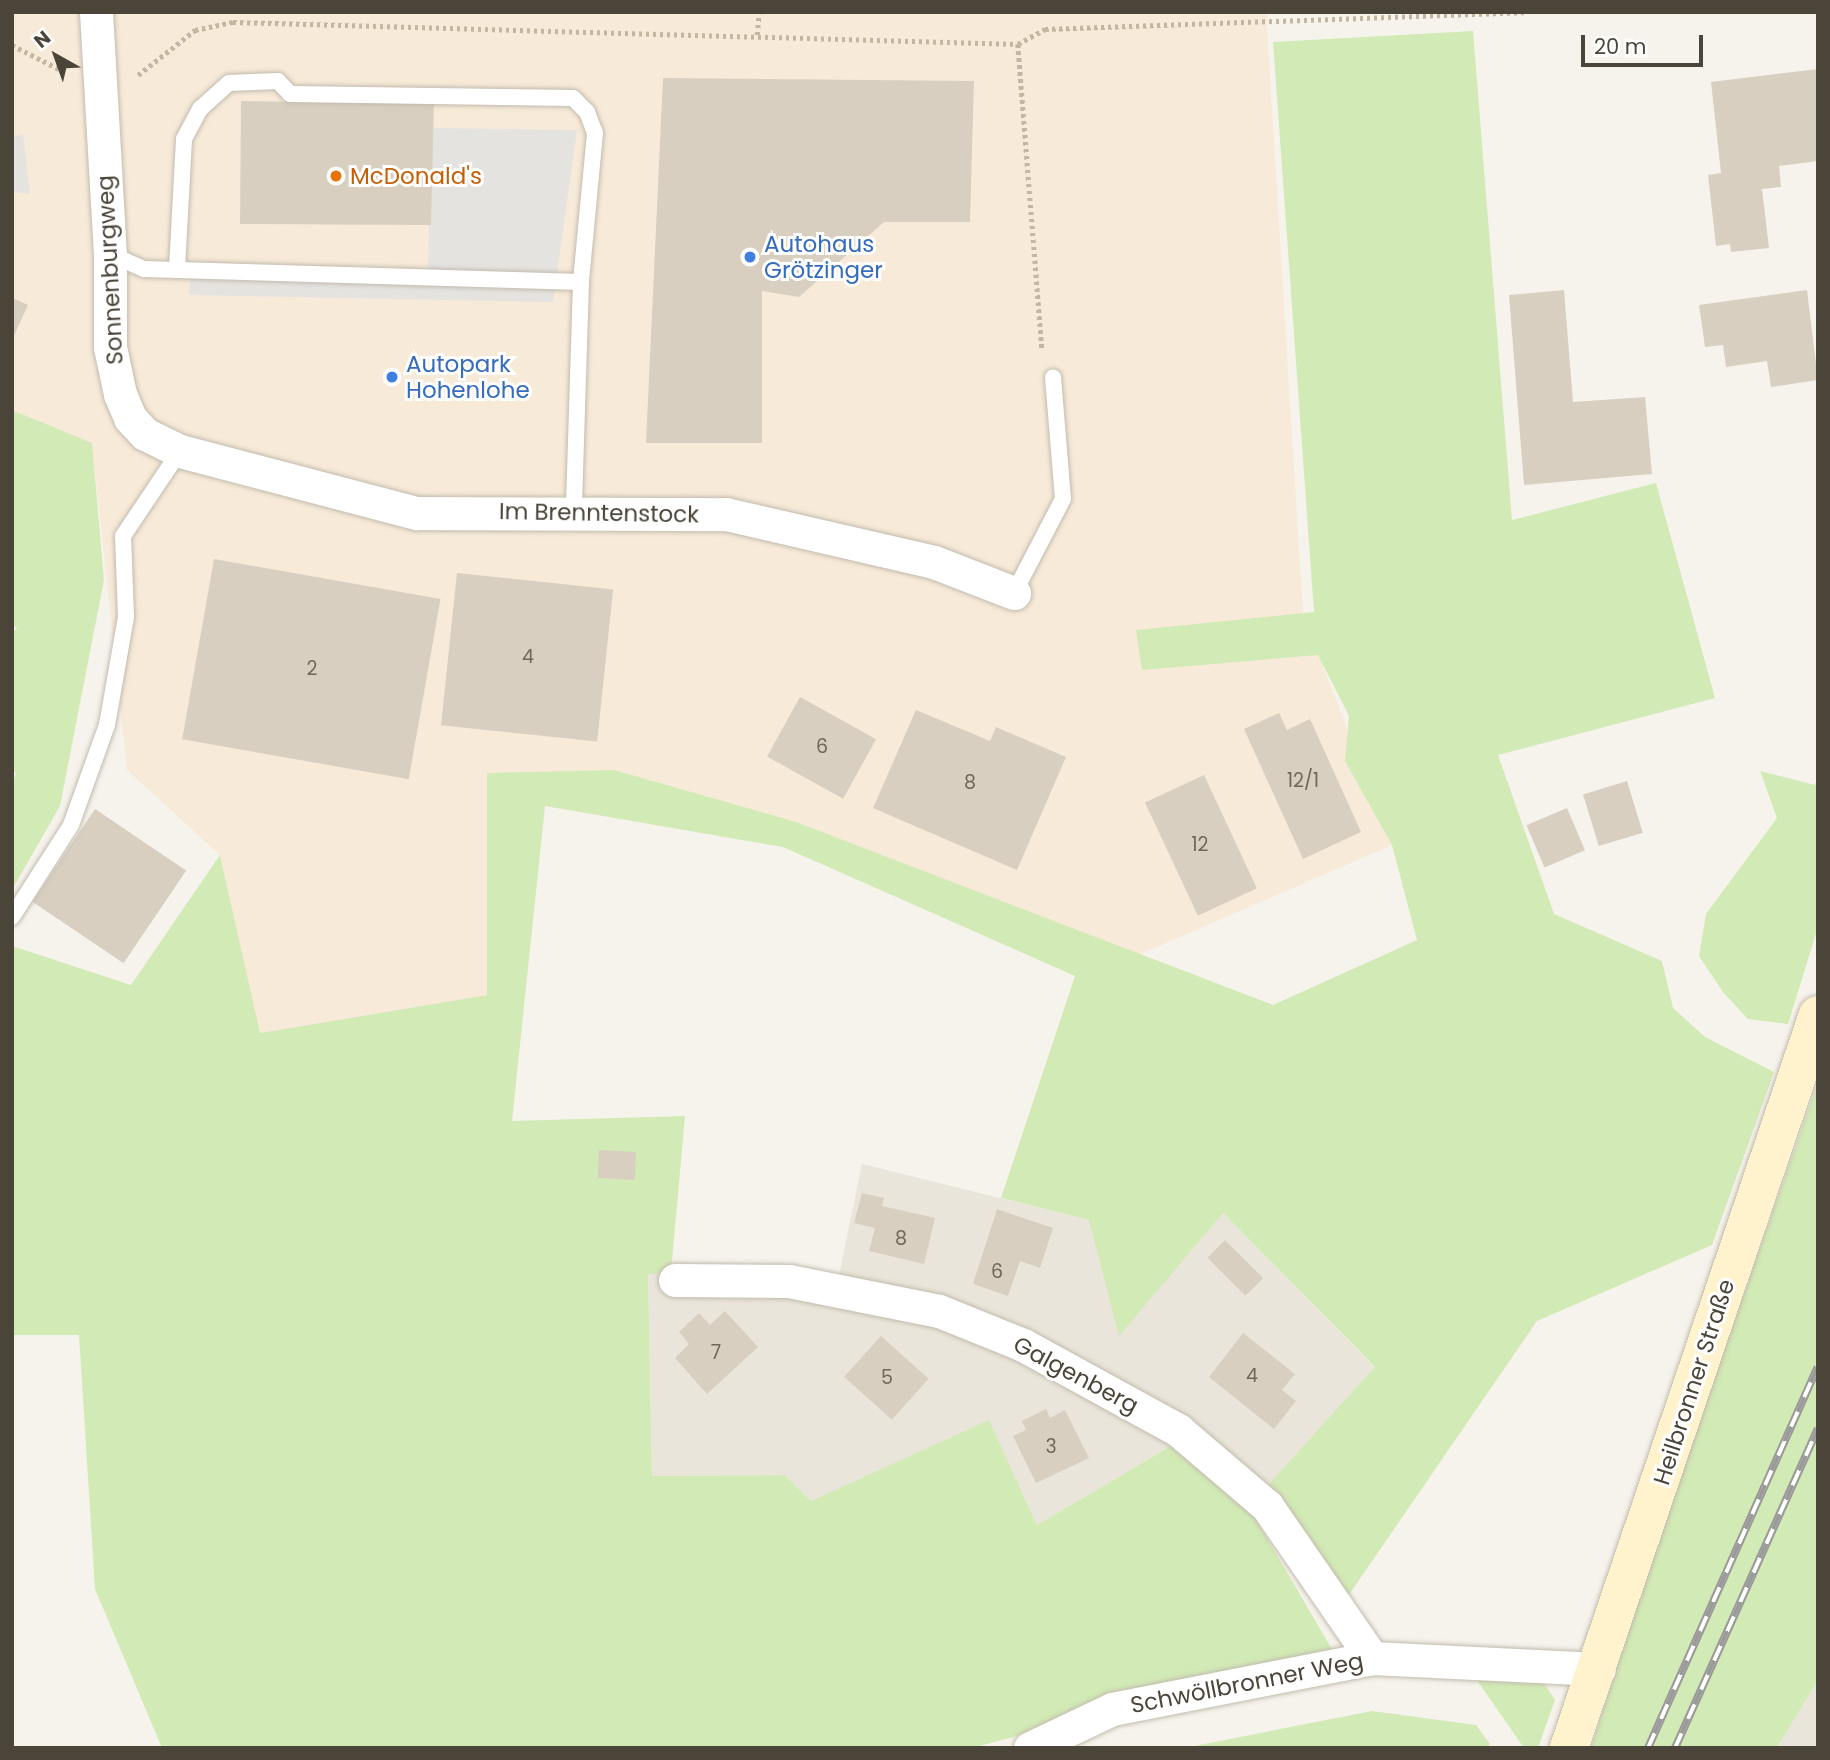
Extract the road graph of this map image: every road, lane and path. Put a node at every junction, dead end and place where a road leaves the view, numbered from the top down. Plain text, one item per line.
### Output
1 (96, 12) edge
2 (759, 12) edge
3 (1524, 12) edge
4 (757, 35) junction
5 (1017, 44) junction
6 (12, 45) edge
7 (98, 78) junction
8 (110, 254) junction
9 (177, 269) junction
10 (581, 282) junction
11 (1053, 377) joint
12 (180, 451) junction
13 (574, 510) junction
14 (1014, 593) joint
15 (12, 917) edge
16 (1818, 1015) edge
17 (675, 1280) dead end
18 (1372, 1658) junction
19 (1599, 1669) junction
20 (1030, 1748) edge
21 (1569, 1748) edge

1 - 7 street, Sonnenburgweg
2 - 4 path
3 - 5 path
4 - 5 path
4 - 7 path
5 - 11 path
6 - 7 path
7 - 8 street, Sonnenburgweg
8 - 9 lane
8 - 12 street, Sonnenburgweg
9 - 10 lane
9 - 10 lane
10 - 13 lane
11 - 14 lane
12 - 13 street, Im Brenntenstock
12 - 15 lane
13 - 14 street, Im Brenntenstock
16 - 19 main road, Heilbronner Straße
17 - 18 street, Galgenberg
18 - 19 street, Schwöllbronner Weg
18 - 20 street, Schwöllbronner Weg
19 - 21 main road, Heilbronner Straße

